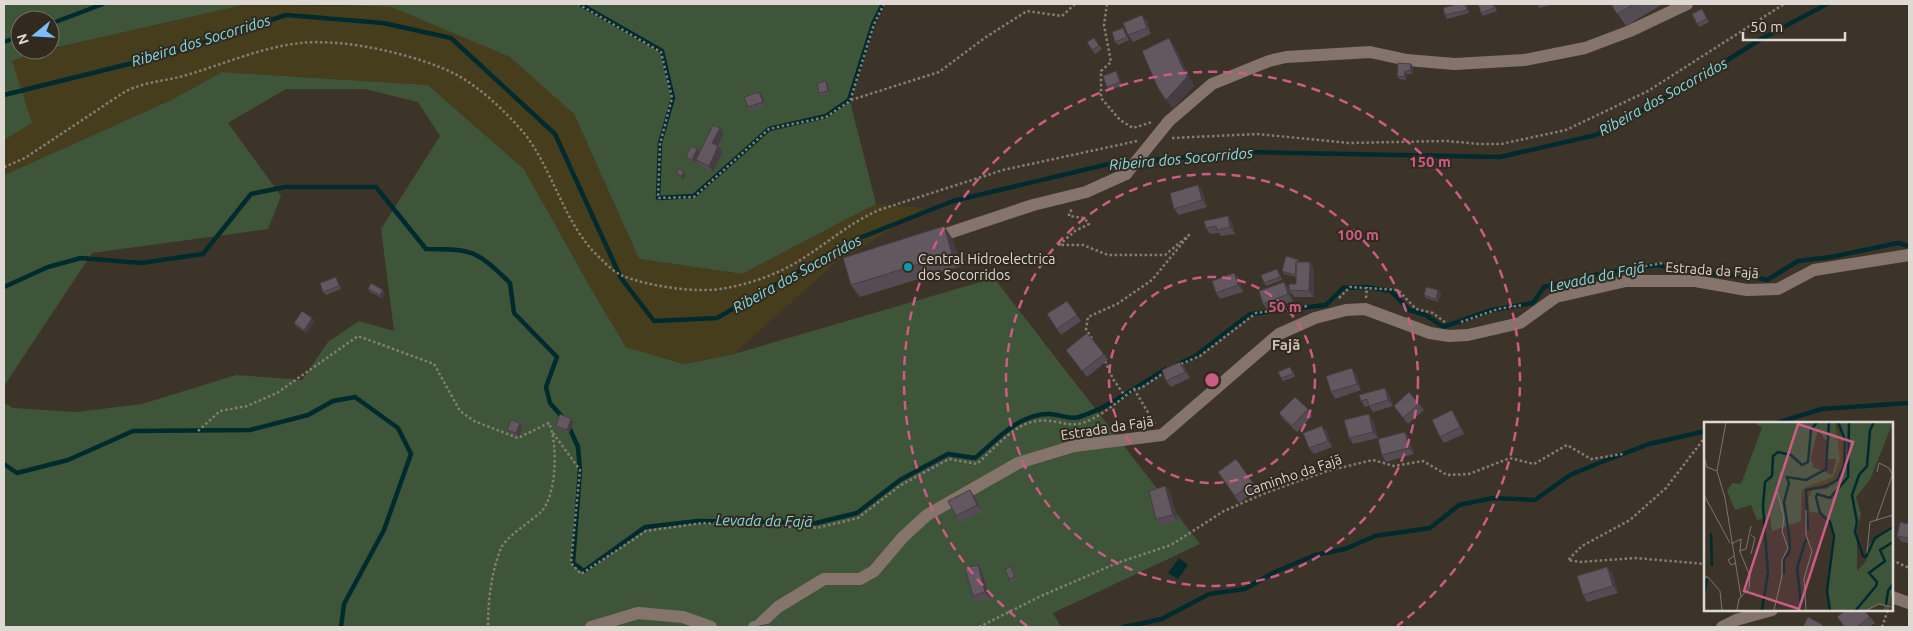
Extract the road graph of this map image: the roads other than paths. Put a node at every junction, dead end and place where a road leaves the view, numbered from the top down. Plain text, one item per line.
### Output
1 (1687, 4) edge
2 (920, 243) edge
3 (1909, 255) edge
4 (1893, 597) edge
5 (1909, 603) edge
6 (1768, 611) edge
7 (591, 627) edge
8 (711, 627) edge
9 (754, 627) edge
10 (1722, 627) edge

1 - 2 street, bridge
3 - 9 street, Estrada da Fajã
4 - 5 street
6 - 10 street
7 - 8 street

